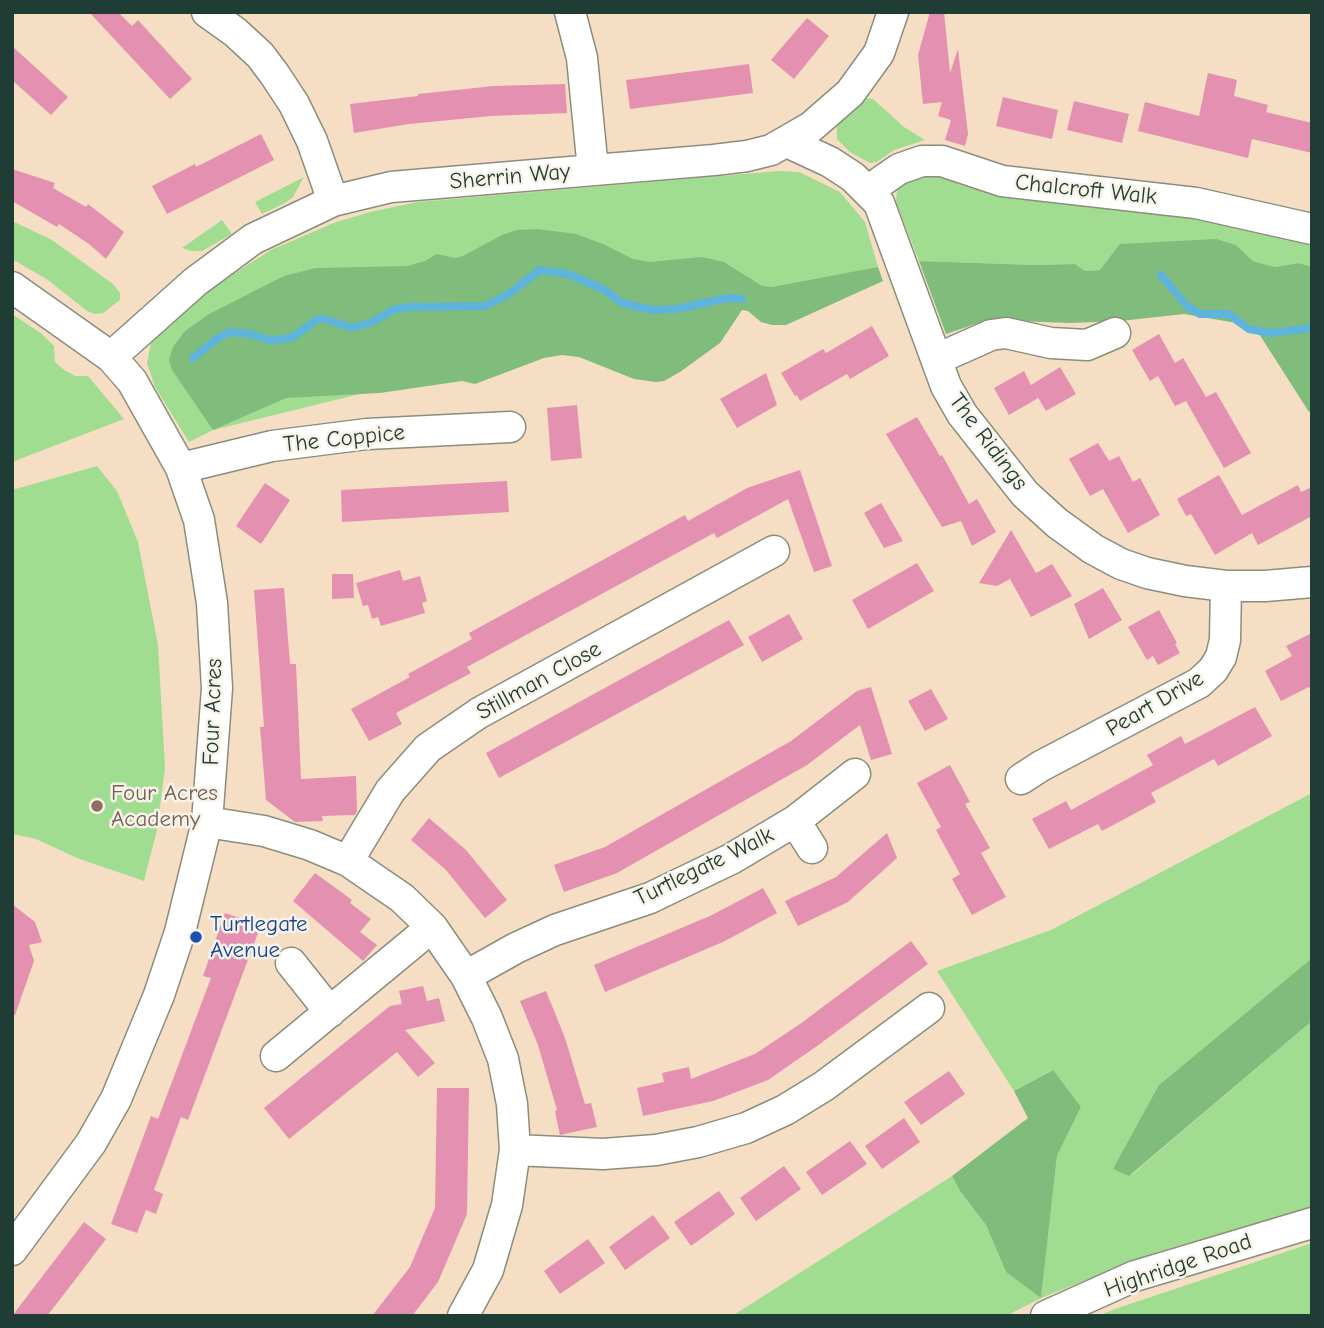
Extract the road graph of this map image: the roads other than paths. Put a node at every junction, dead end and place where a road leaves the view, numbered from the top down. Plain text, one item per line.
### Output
1 (207, 12) edge
2 (570, 12) edge
3 (893, 12) edge
4 (787, 142) junction
5 (593, 170) junction
6 (869, 190) junction
7 (333, 201) junction
8 (1312, 229) edge
9 (12, 287) edge
10 (1115, 333) dead end
11 (111, 357) junction
12 (937, 359) junction
13 (510, 428) dead end
14 (181, 468) junction
15 (774, 551) dead end
16 (1312, 582) edge
17 (1226, 586) junction
18 (855, 774) dead end
19 (1021, 779) dead end
20 (795, 821) junction
21 (207, 822) junction
22 (812, 848) dead end
23 (348, 861) junction
24 (432, 927) junction
25 (292, 963) dead end
26 (466, 976) junction
27 (929, 1008) dead end
28 (330, 1012) junction
29 (276, 1056) dead end
30 (516, 1150) junction
31 (1312, 1223) edge
32 (12, 1250) edge
33 (463, 1316) edge
34 (1046, 1316) edge

1 - 7 street
2 - 5 street
3 - 4 street, Sherrin Way
4 - 5 street, Sherrin Way
4 - 6 street, The Ridings
5 - 7 street, Sherrin Way
6 - 8 street, Chalcroft Walk
6 - 12 street, The Ridings
7 - 11 street, Sherrin Way
9 - 11 street, Four Acres
10 - 12 street
11 - 14 street, Four Acres
12 - 17 street, The Ridings
13 - 14 street, The Coppice
14 - 21 street, Four Acres
15 - 23 street, Stillman Close
16 - 17 street, The Ridings
17 - 19 street, Peart Drive
18 - 20 street, Turtlegate Walk
20 - 22 street
20 - 26 street, Turtlegate Walk
21 - 23 street
21 - 32 street, Four Acres
23 - 24 street
24 - 26 street
24 - 28 street
25 - 28 street
26 - 30 street
27 - 30 street
28 - 29 street
30 - 33 street
31 - 34 street, Highridge Road

